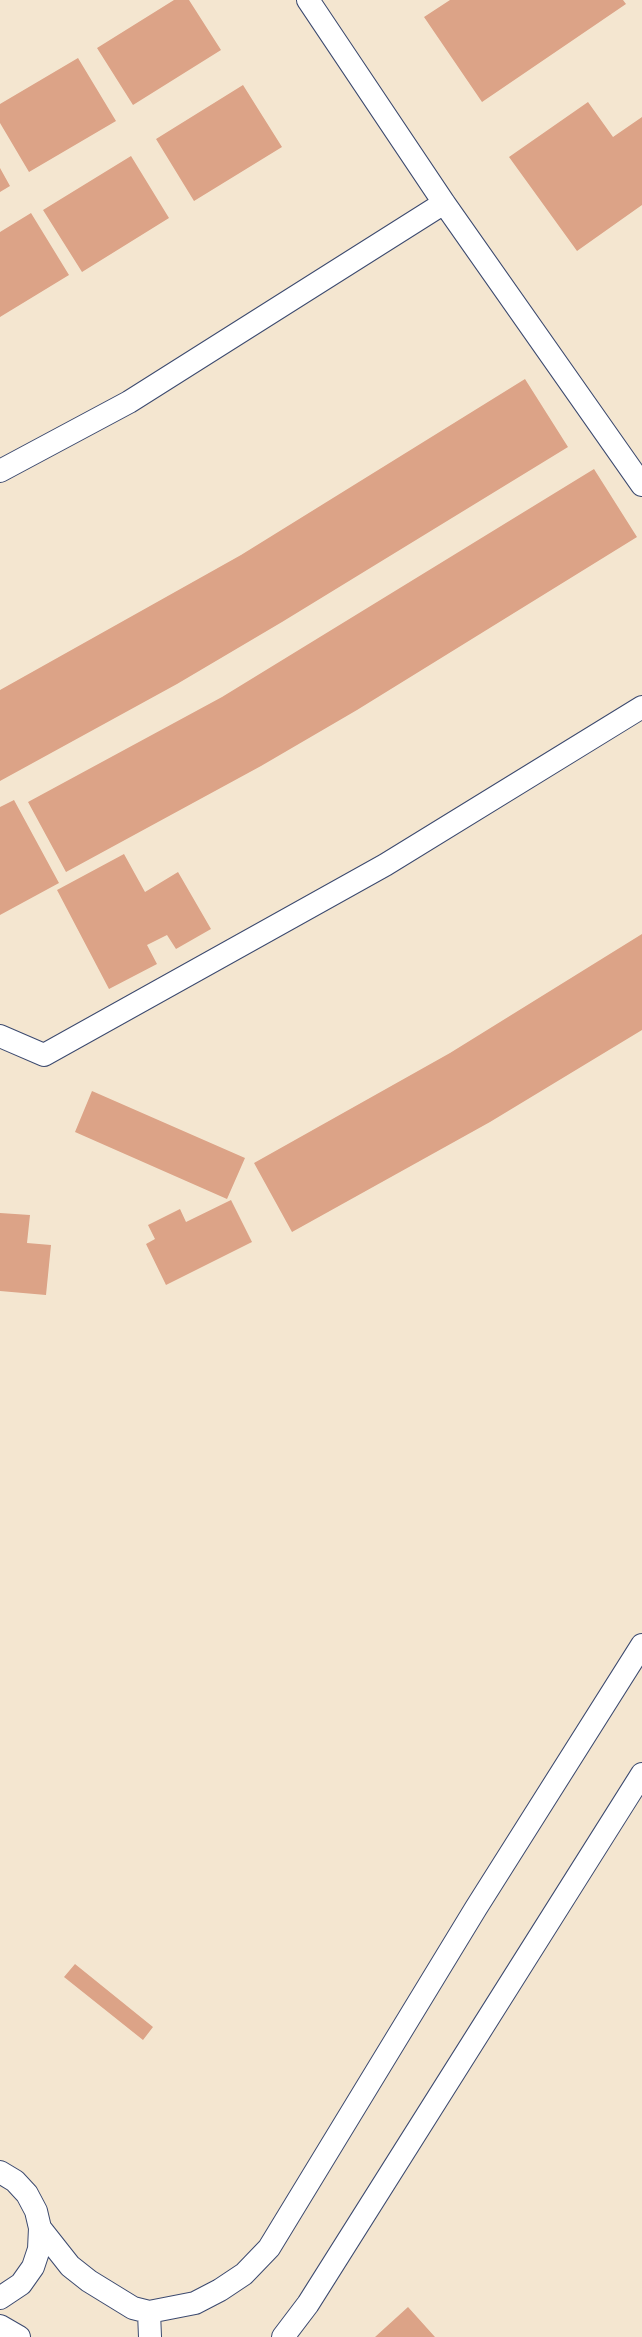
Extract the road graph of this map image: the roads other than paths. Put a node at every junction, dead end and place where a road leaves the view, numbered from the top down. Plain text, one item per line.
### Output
1 (308, 0) edge
2 (444, 203) junction
3 (0, 471) edge
4 (642, 485) edge
5 (642, 707) edge
6 (0, 1036) edge
7 (642, 1645) edge
8 (642, 1774) edge
9 (0, 2172) edge
10 (40, 2228) junction
11 (0, 2298) edge
12 (150, 2312) junction
13 (0, 2326) edge
14 (19, 2337) edge
15 (150, 2337) edge
16 (283, 2337) edge

1 - 2 street
2 - 3 street
2 - 4 street
5 - 6 street
7 - 12 street
8 - 16 street
9 - 10 street
10 - 11 street
10 - 12 street
12 - 15 street
13 - 14 street

